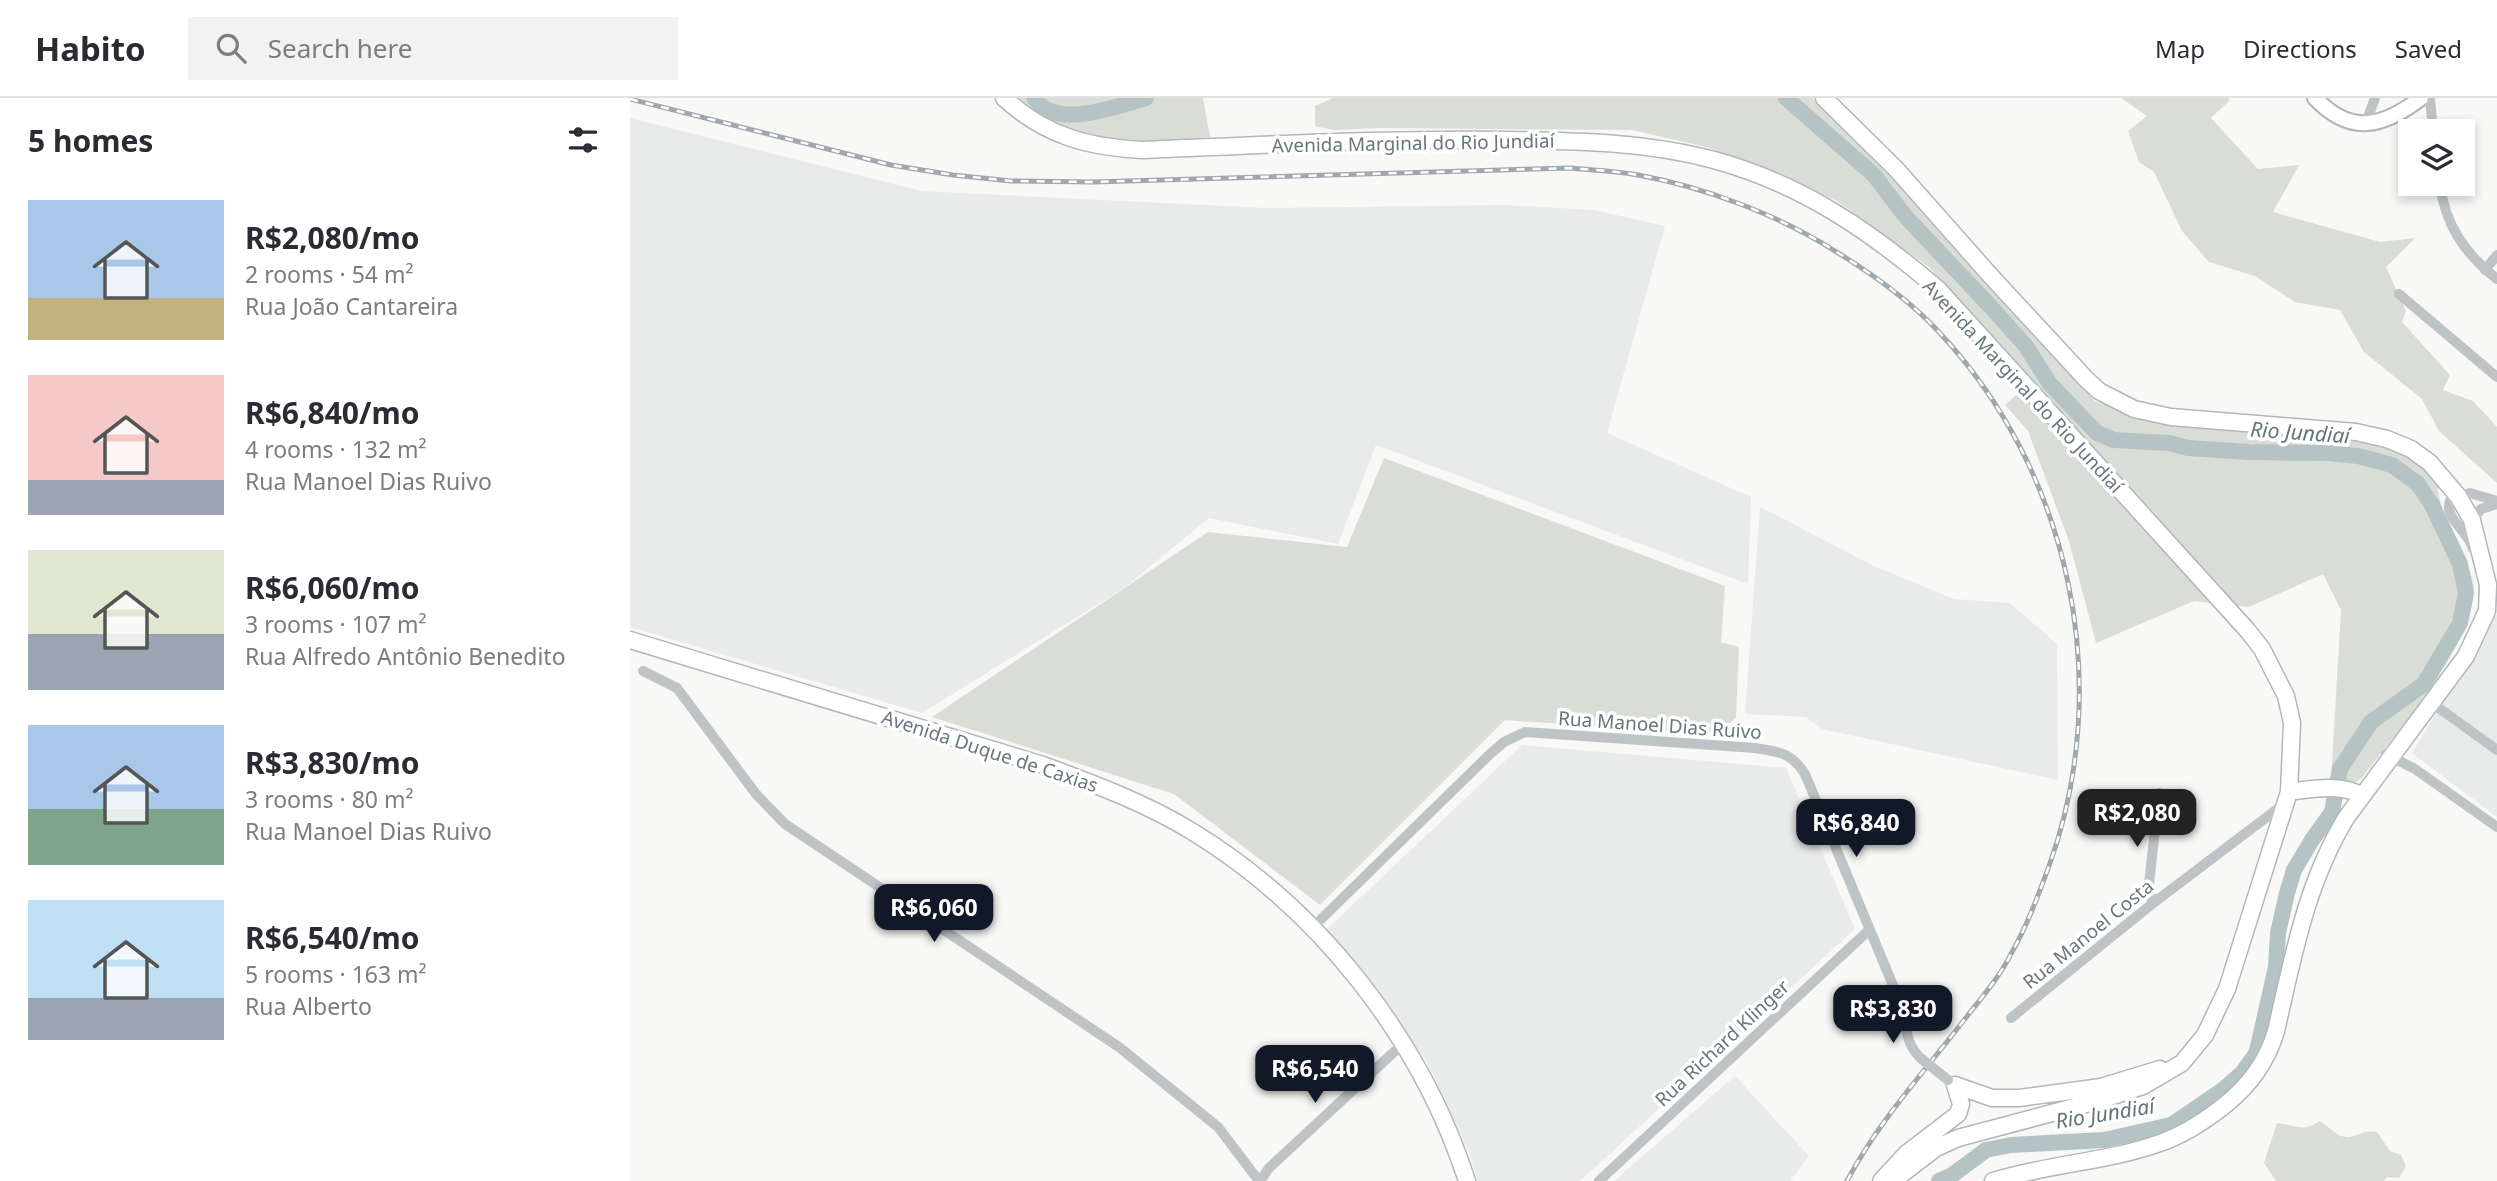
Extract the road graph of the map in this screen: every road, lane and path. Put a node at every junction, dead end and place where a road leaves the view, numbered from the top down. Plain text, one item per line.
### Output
1 (1004, 98) edge
2 (1824, 98) edge
3 (2315, 98) edge
4 (2375, 98) edge
5 (2421, 98) edge
6 (2430, 98) edge
7 (2432, 119) edge
8 (2365, 123) junction
9 (2442, 196) edge
10 (2497, 255) edge
11 (2485, 270) junction
12 (2497, 279) edge
13 (2399, 294) dead end
14 (2497, 377) edge
15 (2465, 495) junction
16 (2497, 503) edge
17 (2477, 514) junction
18 (630, 640) edge
19 (630, 646) edge
20 (643, 671) dead end
21 (2428, 701) junction
22 (2497, 750) edge
23 (2388, 755) junction
24 (2160, 793) dead end
25 (2356, 793) junction
26 (2288, 796) junction
27 (2497, 827) edge
28 (2152, 904) junction
29 (1312, 928) junction
30 (1868, 931) junction
31 (2011, 1018) dead end
32 (1395, 1051) junction
33 (2182, 1062) junction
34 (1952, 1083) junction
35 (1259, 1181) edge
36 (1457, 1181) edge
37 (1467, 1181) edge
38 (1599, 1181) edge
39 (1881, 1181) edge
40 (1893, 1181) edge
41 (1993, 1181) edge

1 - 26 main road, Avenida Marginal do Rio Jundiaí
2 - 15 main road
3 - 8 main road
4 - 8 street
5 - 8 main road
6 - 7 street
9 - 11 street
10 - 11 street
11 - 12 street
13 - 14 street
15 - 16 street
15 - 17 main road
15 - 21 street
16 - 17 street
17 - 21 main road
18 - 29 main road, Avenida Duque de Caxias
19 - 32 main road, Avenida Duque de Caxias
20 - 35 street
21 - 22 street
21 - 23 main road
23 - 25 main road
23 - 27 street
24 - 28 street
25 - 26 main road
25 - 41 main road
26 - 28 street, Rua Manoel Costa
26 - 33 main road, Avenida Marginal do Rio Jundiaí
28 - 31 street, Rua Manoel Costa
29 - 30 street, Rua Manoel Dias Ruivo
29 - 37 main road, Avenida Duque de Caxias
30 - 34 street, Rua Manoel Dias Ruivo, bridge
30 - 38 street, Rua Richard Klinger
32 - 35 street
32 - 36 main road, Avenida Duque de Caxias
33 - 34 main road
33 - 40 main road, Avenida Marginal do Rio Jundiaí
34 - 39 main road

